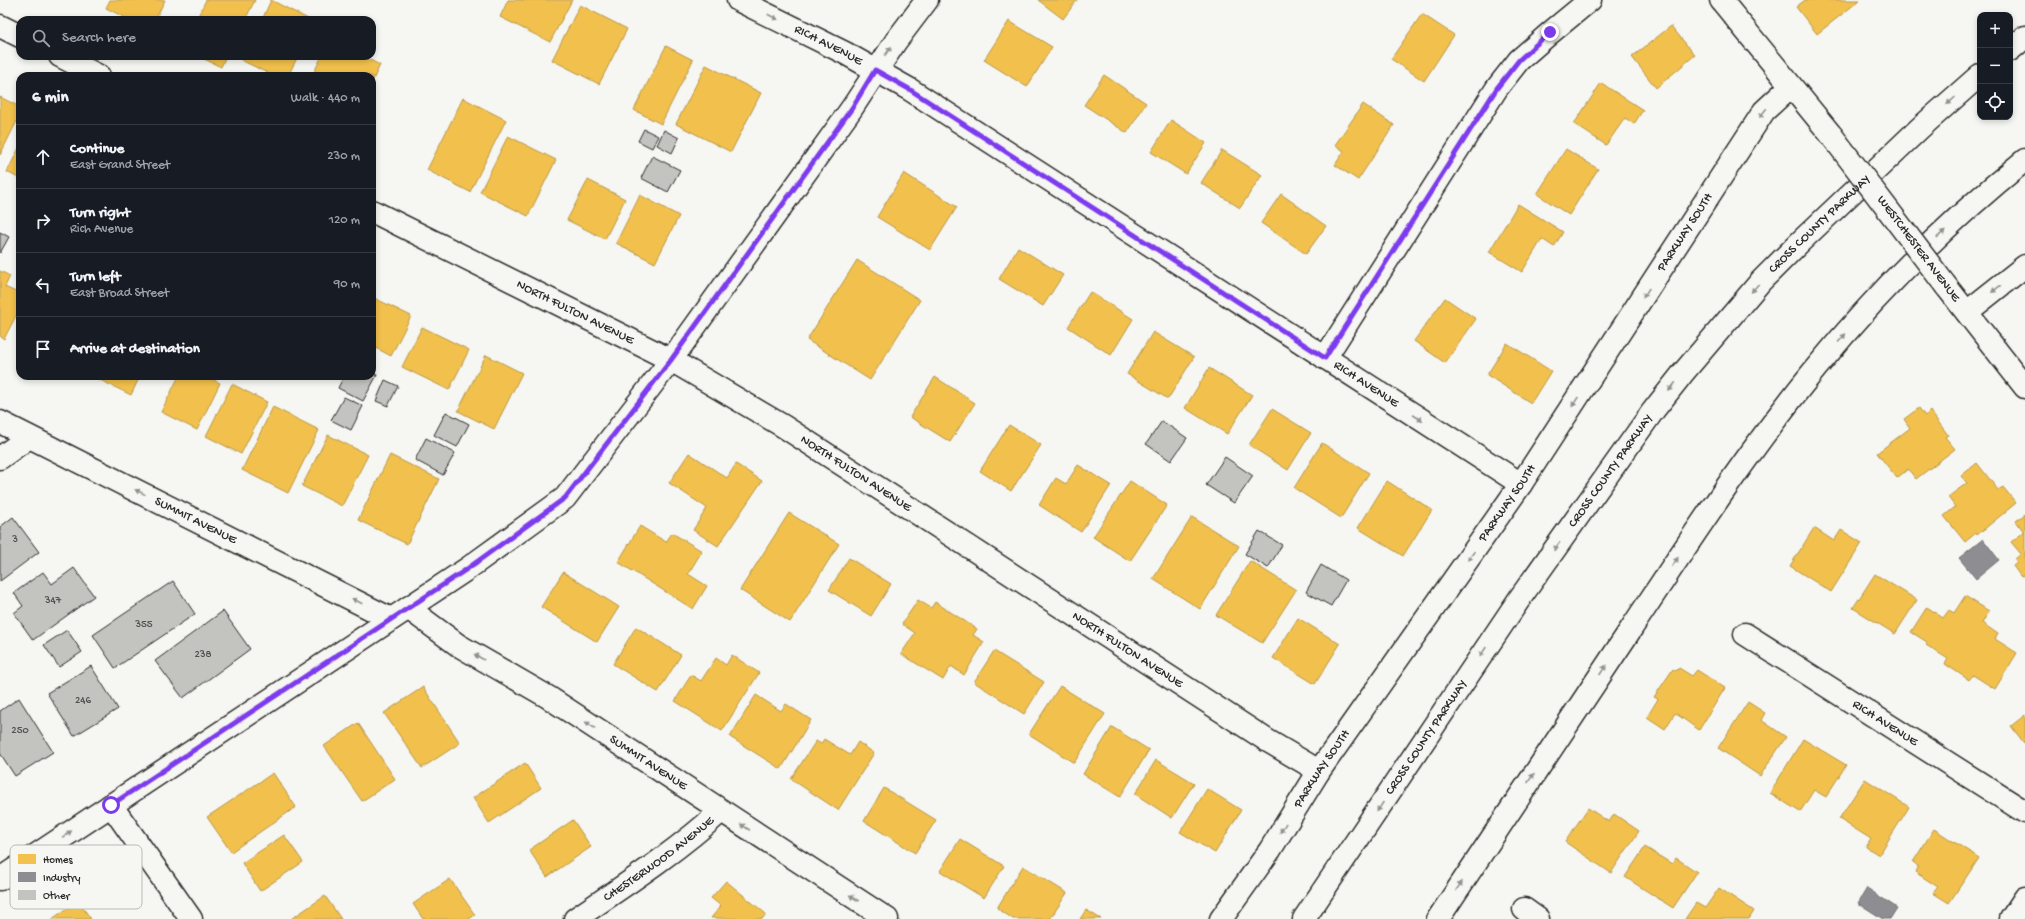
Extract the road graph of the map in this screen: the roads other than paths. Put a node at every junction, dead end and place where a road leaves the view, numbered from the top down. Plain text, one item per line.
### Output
1 (738, 0) edge
2 (927, 0) edge
3 (1590, 0) edge
4 (1721, 0) edge
5 (0, 26) edge
6 (16, 34) edge
7 (2025, 37) edge
8 (2012, 48) edge
9 (68, 60) edge
10 (875, 70) junction
11 (91, 72) edge
12 (1977, 79) edge
13 (1791, 86) junction
14 (2025, 160) edge
15 (376, 213) edge
16 (2025, 266) edge
17 (1967, 312) junction
18 (1325, 358) junction
19 (671, 360) junction
20 (2025, 387) edge
21 (0, 422) edge
22 (29, 437) junction
23 (0, 458) edge
24 (1522, 484) junction
25 (400, 613) junction
26 (1746, 634) dead end
27 (1319, 771) junction
28 (111, 805) junction
29 (721, 811) junction
30 (2025, 812) edge
31 (51, 845) edge
32 (139, 845) edge
33 (142, 849) edge
34 (10, 872) edge
35 (0, 879) edge
36 (2025, 898) edge
37 (191, 919) edge
38 (575, 919) edge
39 (887, 919) edge
40 (1222, 919) edge
41 (1304, 919) edge
42 (1438, 919) edge
43 (2012, 919) edge

1 -> 10 main road, RICH AVENUE
10 -> 2 main road
3 - 18 main road
4 - 13 main road, WESTCHESTER AVENUE
5 - 6 main road
7 - 8 main road
9 - 11 main road
10 - 18 main road, RICH AVENUE
10 - 19 main road
12 -> 41 main road, CROSS COUNTY PARKWAY
13 - 17 main road, WESTCHESTER AVENUE, bridge
13 -> 24 main road, PARKWAY SOUTH
42 -> 14 main road
15 - 19 main road, NORTH FULTON AVENUE
16 -> 17 main road
17 - 20 main road, WESTCHESTER AVENUE
18 -> 24 main road, RICH AVENUE
19 - 25 main road
19 - 27 main road, NORTH FULTON AVENUE
21 - 22 main road, SUMMIT AVENUE
22 - 23 main road
25 -> 22 main road, SUMMIT AVENUE
24 -> 27 main road, PARKWAY SOUTH
25 - 28 main road
29 -> 25 main road, SUMMIT AVENUE
26 - 30 main road, RICH AVENUE
27 -> 40 main road, PARKWAY SOUTH
31 -> 28 main road
28 - 32 main road
29 - 38 main road, CHESTERWOOD AVENUE
39 -> 29 main road, SUMMIT AVENUE
33 - 37 main road
35 -> 34 main road
36 - 43 main road

